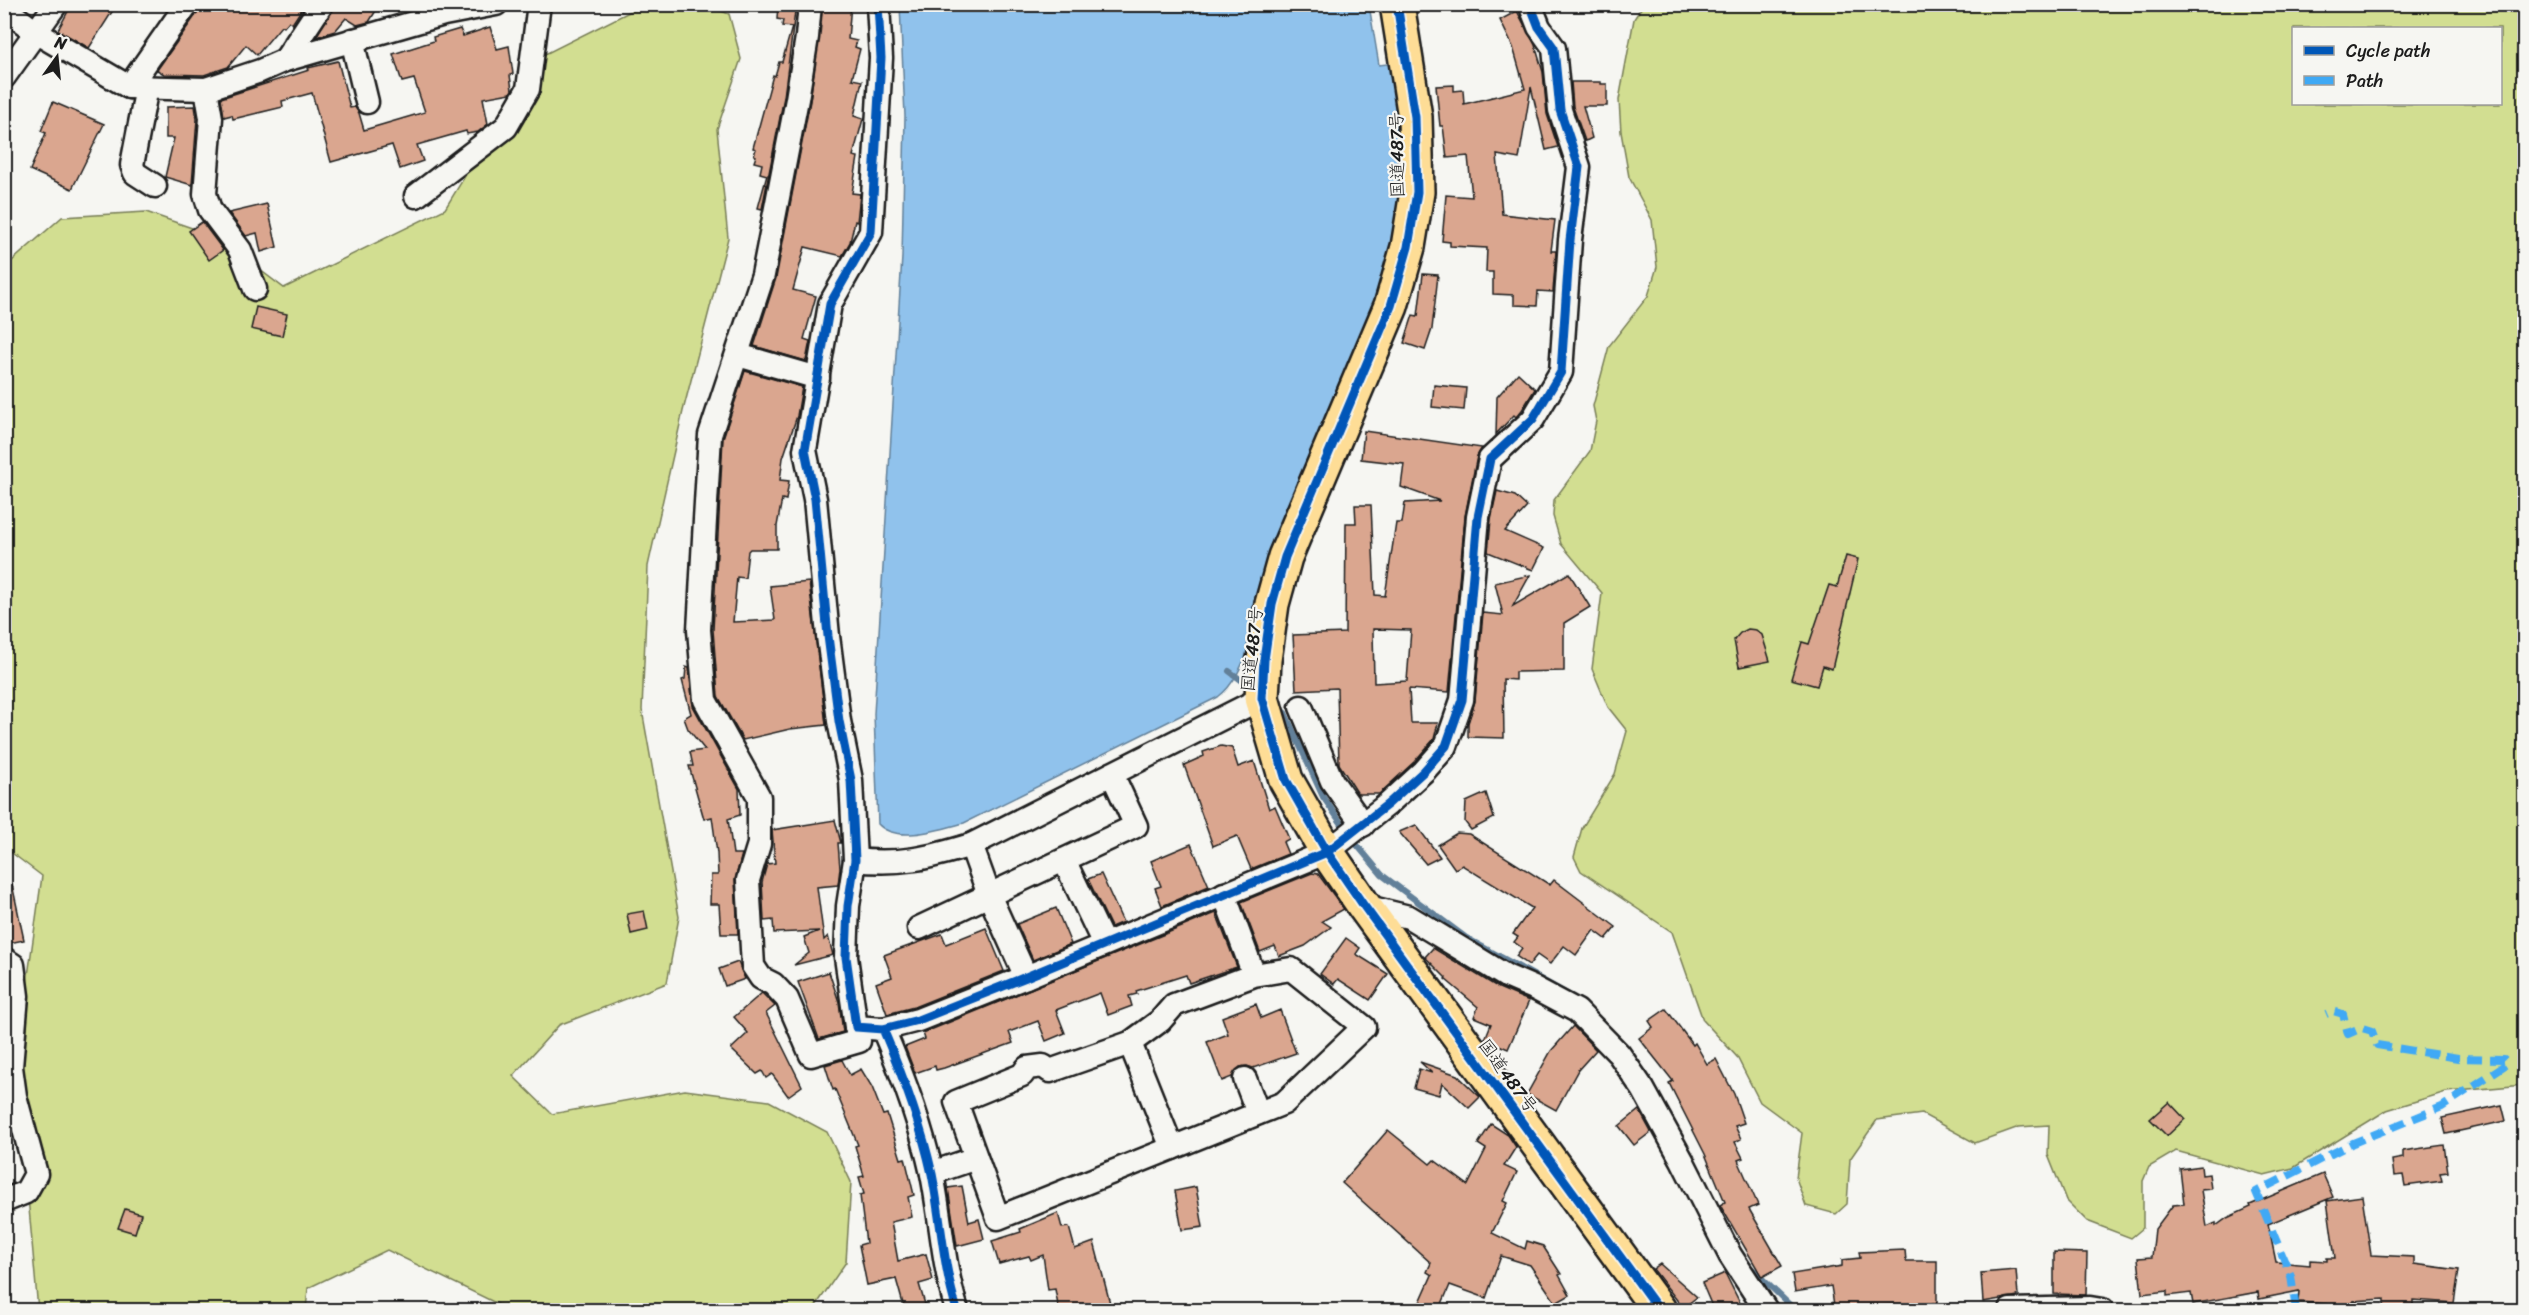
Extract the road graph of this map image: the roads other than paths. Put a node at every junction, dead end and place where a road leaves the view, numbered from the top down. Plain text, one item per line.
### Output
1 (56, 4) edge
2 (187, 4) edge
3 (322, 4) edge
4 (496, 4) edge
5 (538, 4) edge
6 (810, 4) edge
7 (878, 4) edge
8 (1397, 4) edge
9 (1530, 4) edge
10 (4, 8) edge
11 (442, 9) edge
12 (37, 33) junction
13 (352, 40) junction
14 (285, 60) junction
15 (4, 77) edge
16 (138, 87) junction
17 (206, 89) junction
18 (366, 102) dead end
19 (155, 186) dead end
20 (416, 196) dead end
21 (255, 289) dead end
22 (738, 355) junction
23 (818, 378) junction
24 (1262, 698) junction
25 (1301, 707) dead end
26 (1112, 774) junction
27 (1363, 825) junction
28 (971, 845) junction
29 (1327, 852) junction
30 (855, 860) junction
31 (1064, 860) junction
32 (1224, 894) junction
33 (989, 895) junction
34 (1364, 906) junction
35 (919, 928) dead end
36 (1104, 944) junction
37 (4, 959) edge
38 (1254, 975) junction
39 (1026, 977) junction
40 (856, 1027) junction
41 (883, 1029) junction
42 (1130, 1043) junction
43 (1245, 1079) dead end
44 (1258, 1113) junction
45 (1172, 1148) junction
46 (976, 1158) junction
47 (932, 1173) junction
48 (4, 1201) edge
49 (957, 1311) edge
50 (1659, 1311) edge
51 (1766, 1311) edge
52 (2010, 1311) edge
53 (2102, 1311) edge

1 - 12 street
2 - 16 street
3 - 14 street
4 - 11 street
5 - 20 street
6 - 22 street
7 - 23 street
8 - 24 highway, 国道487号
9 - 27 street
10 - 12 street
11 - 13 street
12 - 15 street
12 - 16 street
13 - 14 street
13 - 18 street
14 - 17 street
16 - 17 street
16 - 19 street
17 - 21 street
22 - 23 street
22 - 40 street
23 - 30 street
24 - 26 street
24 - 29 highway, 国道487号
25 - 27 street
26 - 28 street
26 - 31 street
27 - 29 street
28 - 30 street
28 - 33 street
29 - 32 street
29 - 34 highway, 国道487号
30 - 40 street
31 - 33 street
31 - 36 street
32 - 36 street
32 - 38 street
33 - 35 street
33 - 39 street
34 - 50 highway, 国道487号
34 - 51 street
36 - 39 street
37 - 48 street
38 - 42 street
38 - 44 street
39 - 41 street
40 - 41 street
41 - 47 street
42 - 45 street
42 - 46 street
43 - 44 street
44 - 45 street
45 - 46 street
46 - 47 street
47 - 49 street
52 - 53 street

